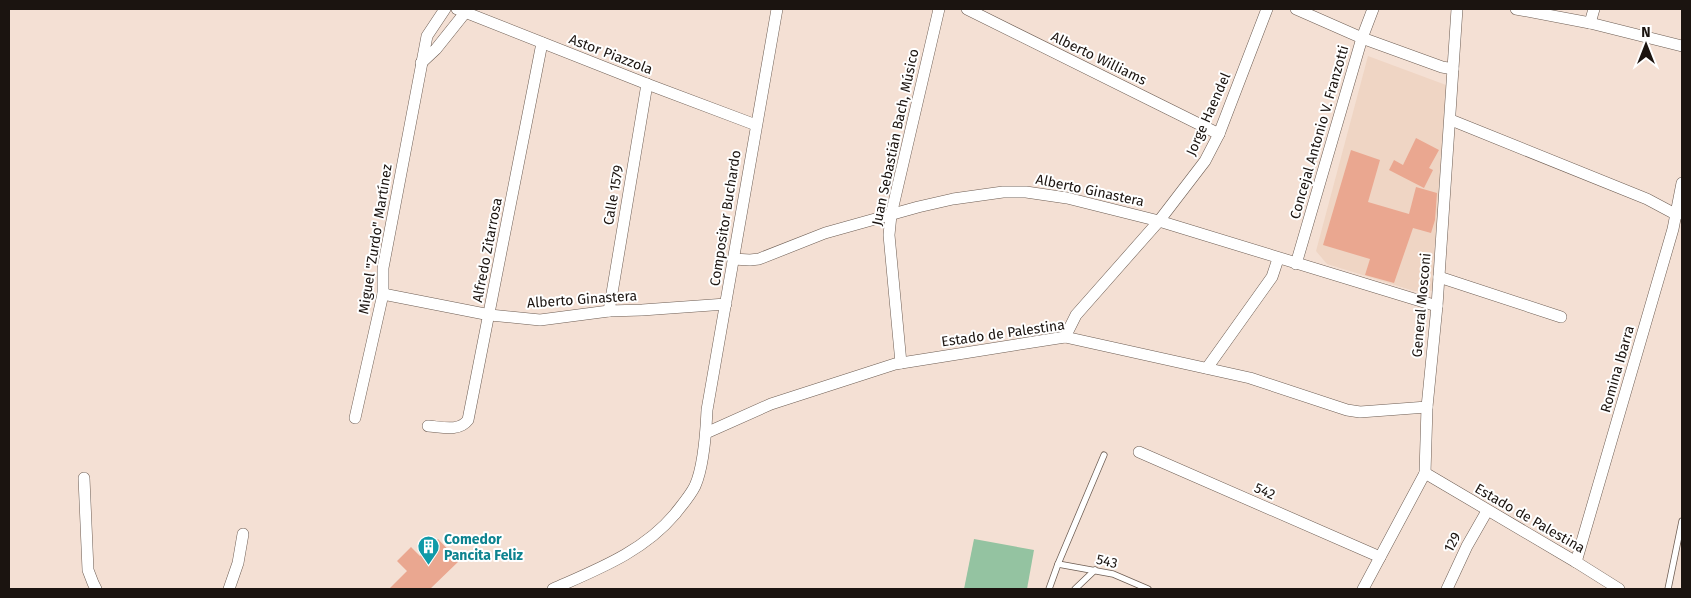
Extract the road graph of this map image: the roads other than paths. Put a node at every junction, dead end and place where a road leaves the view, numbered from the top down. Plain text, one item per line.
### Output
1 (445, 9) edge
2 (777, 9) edge
3 (939, 9) edge
4 (966, 9) edge
5 (1267, 9) edge
6 (1296, 9) edge
7 (1373, 9) edge
8 (1457, 9) edge
9 (1516, 9) edge
10 (1594, 9) edge
11 (464, 10) edge
12 (1590, 23) junction
13 (1362, 38) junction
14 (542, 43) junction
15 (1682, 46) edge
16 (421, 63) junction
17 (1453, 69) junction
18 (647, 84) junction
19 (1451, 120) junction
20 (756, 125) junction
21 (1218, 134) junction
22 (1682, 183) edge
23 (1677, 214) junction
24 (891, 215) junction
25 (1159, 221) junction
26 (733, 259) junction
27 (1278, 259) junction
28 (1296, 264) junction
29 (1439, 277) junction
30 (383, 294) junction
31 (726, 304) junction
32 (1437, 306) junction
33 (609, 311) junction
34 (490, 314) junction
35 (1561, 317) dead end
36 (1065, 337) junction
37 (901, 363) junction
38 (1207, 368) junction
39 (1427, 407) junction
40 (355, 418) dead end
41 (428, 426) dead end
42 (706, 433) junction
43 (1138, 452) dead end
44 (1104, 455) dead end
45 (1425, 473) junction
46 (84, 478) dead end
47 (1487, 511) junction
48 (1682, 521) edge
49 (243, 534) dead end
50 (1380, 558) junction
51 (1576, 562) junction
52 (1058, 564) junction
53 (1095, 570) junction
54 (1615, 588) edge
55 (96, 589) edge
56 (229, 589) edge
57 (553, 589) edge
58 (1049, 589) edge
59 (1075, 589) edge
60 (1148, 589) edge
61 (1363, 589) edge
62 (1448, 589) edge
63 (1668, 589) edge

1 - 16 street, Miguel "Zurdo" Martínez
2 - 20 street, Compositor Buchardo
3 - 24 street, Juan Sebastián Bach, Músico
4 - 21 street, Alberto Williams
5 - 21 street, Jorge Haendel
6 - 13 street
7 - 13 street, Concejal Antonio V. Franzotti
8 - 17 street, General Mosconi
9 - 12 street
10 - 12 street
11 - 14 street, Astor Piazzola
11 - 16 street
12 - 15 street
13 - 17 street
13 - 28 street, Concejal Antonio V. Franzotti
14 - 18 street, Astor Piazzola
14 - 34 street, Alfredo Zitarrosa
16 - 30 street, Miguel "Zurdo" Martínez
17 - 19 street, General Mosconi
18 - 20 street, Astor Piazzola
18 - 33 street, Calle 1579
19 - 23 street
19 - 29 street, General Mosconi
20 - 26 street, Compositor Buchardo
21 - 25 street, Jorge Haendel
22 - 23 street, Romina Ibarra
23 - 51 street, Romina Ibarra
24 - 25 street, Alberto Ginastera
24 - 26 street, Alberto Ginastera
24 - 37 street, Juan Sebastián Bach, Músico
25 - 27 street, Alberto Ginastera
25 - 36 street, Jorge Haendel
26 - 31 street, Compositor Buchardo
27 - 28 street, Alberto Ginastera
27 - 38 street
28 - 32 street, Alberto Ginastera
29 - 32 street, General Mosconi
29 - 35 street
30 - 34 street, Alberto Ginastera
30 - 40 street, Miguel "Zurdo" Martínez
31 - 33 street, Alberto Ginastera
31 - 42 street, Compositor Buchardo
32 - 39 street, General Mosconi
33 - 34 street, Alberto Ginastera
34 - 41 street, Alfredo Zitarrosa
36 - 37 street, Estado de Palestina
36 - 38 street, Estado de Palestina
37 - 42 street, Estado de Palestina
38 - 39 street, Estado de Palestina
39 - 45 street, General Mosconi
42 - 57 street, Compositor Buchardo
43 - 50 street, 542
44 - 52 lane
45 - 47 street, Estado de Palestina
45 - 50 street, General Mosconi
46 - 55 street
47 - 51 street, Estado de Palestina
47 - 62 street, 129
48 - 63 lane
49 - 56 street
50 - 61 street, General Mosconi
51 - 54 street, Estado de Palestina
52 - 53 lane, 543
52 - 58 lane
53 - 59 lane
53 - 60 lane, 543

